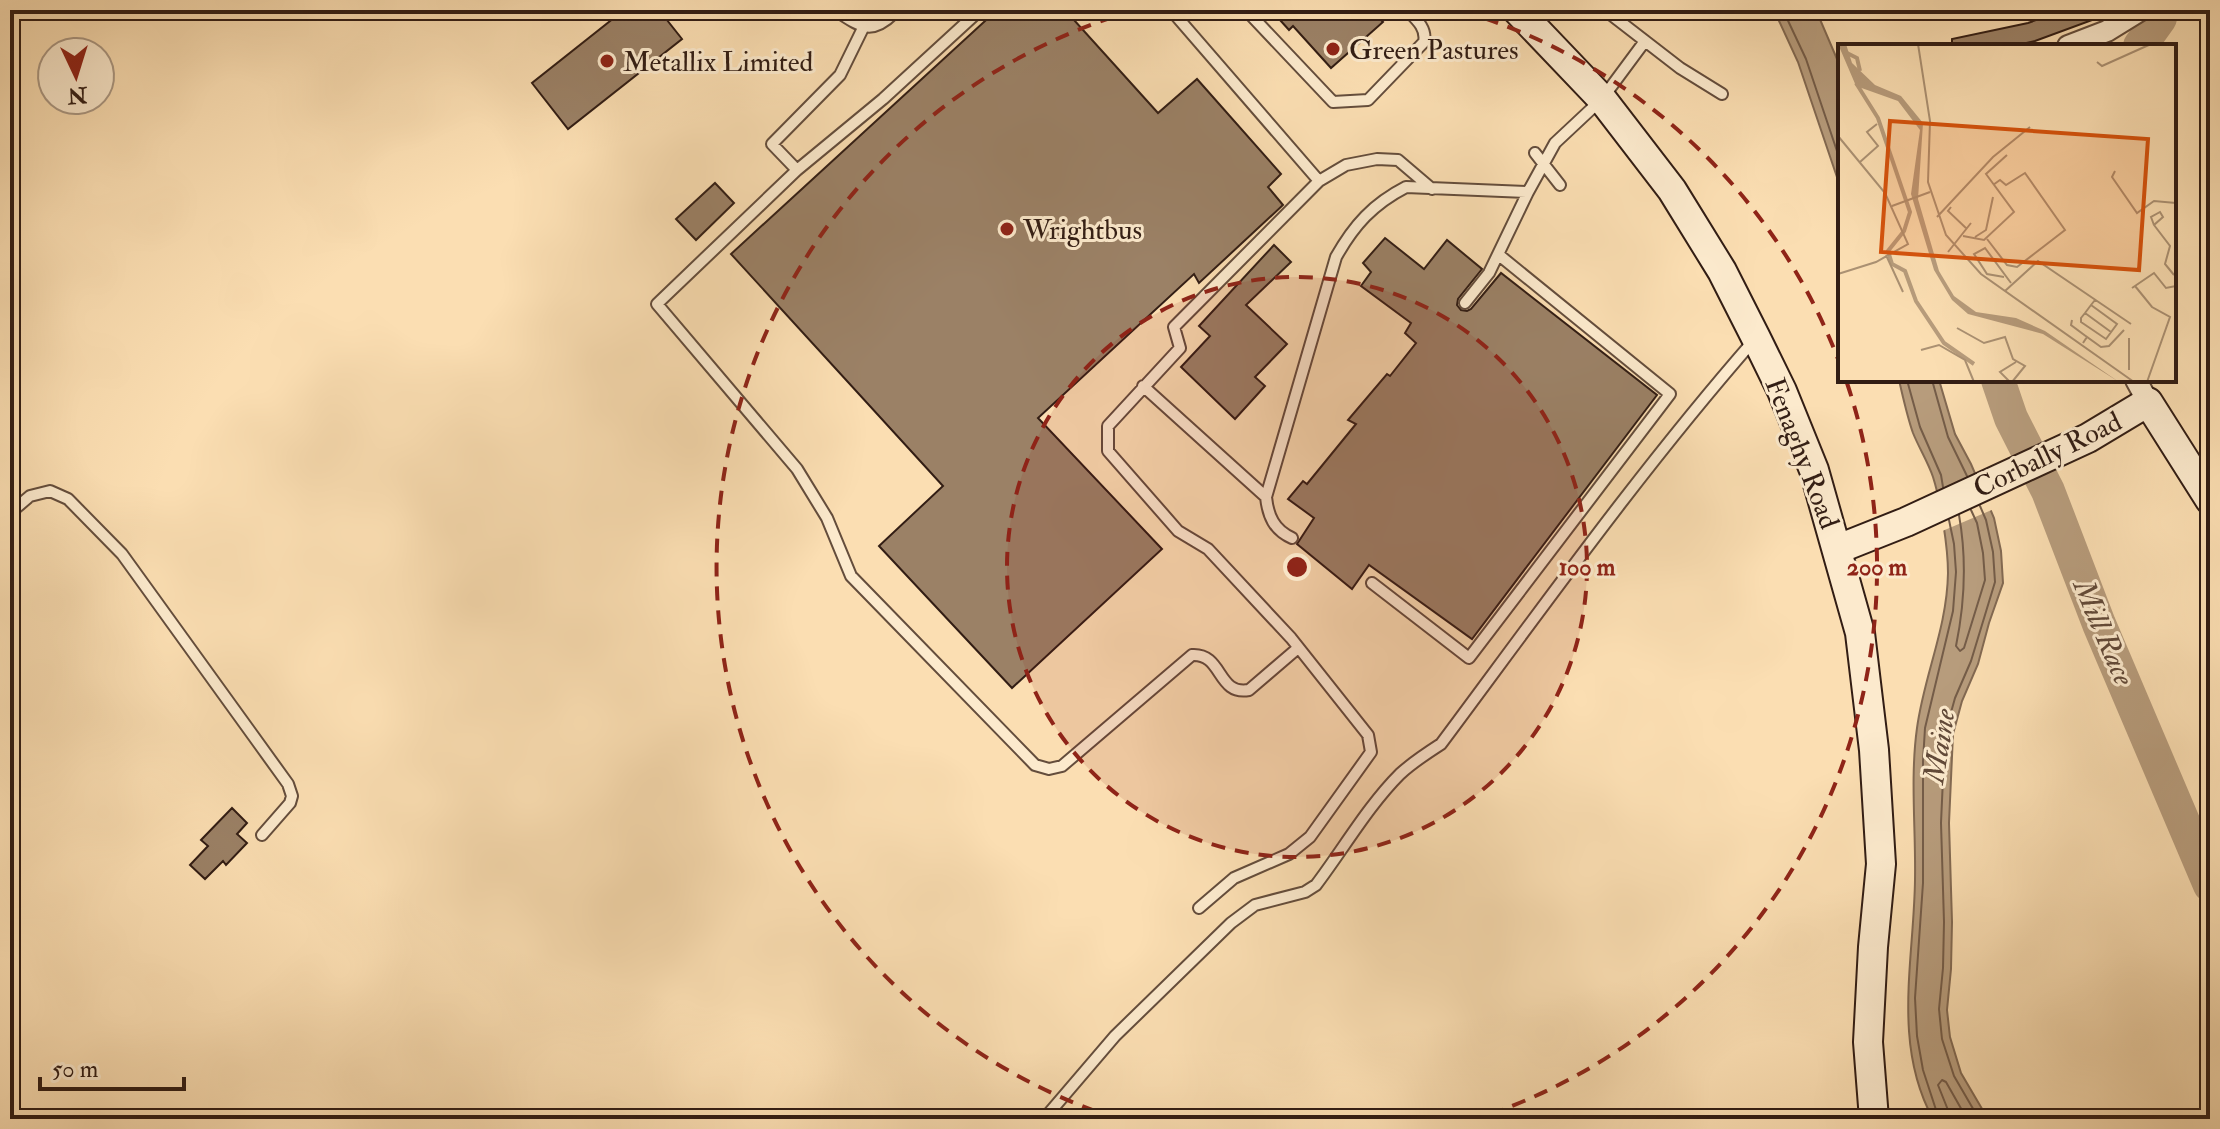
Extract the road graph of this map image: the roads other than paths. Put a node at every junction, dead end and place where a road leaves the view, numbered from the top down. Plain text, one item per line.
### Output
1 (844, 10) edge
2 (890, 10) edge
3 (980, 10) edge
4 (1171, 10) edge
5 (1246, 10) edge
6 (1407, 10) edge
7 (1517, 10) edge
8 (1605, 10) edge
9 (2141, 10) edge
10 (866, 22) junction
11 (1645, 41) junction
12 (2073, 44) edge
13 (1722, 94) dead end
14 (1602, 99) junction
15 (1535, 153) dead end
16 (1543, 164) junction
17 (797, 170) junction
18 (1319, 181) junction
19 (1560, 185) dead end
20 (1432, 189) junction
21 (1528, 192) junction
22 (1499, 255) junction
23 (1465, 303) dead end
24 (1756, 338) junction
25 (1143, 386) junction
26 (2142, 391) edge
27 (1266, 497) junction
28 (2210, 500) edge
29 (10, 513) edge
30 (1292, 538) dead end
31 (1838, 549) junction
32 (1372, 583) dead end
33 (1298, 648) junction
34 (262, 835) dead end
35 (1199, 908) dead end
36 (1044, 1119) edge
37 (1874, 1119) edge

1 - 10 street
2 - 10 street
3 - 17 lane
4 - 18 lane
5 - 6 lane
7 - 14 street, Fenaghy Road
8 - 11 lane
9 - 12 street
10 - 17 lane
11 - 13 lane
11 - 14 lane
14 - 16 lane
14 - 24 street, Fenaghy Road
15 - 16 lane
16 - 19 lane
16 - 21 lane
17 - 33 lane
18 - 20 lane
18 - 25 lane
20 - 21 lane
20 - 27 lane
21 - 22 lane
22 - 23 lane
22 - 32 lane
24 - 31 street, Fenaghy Road
24 - 36 lane
25 - 27 lane
25 - 33 lane
26 - 28 street, Corbally Road
26 - 31 street, Corbally Road
27 - 30 lane
29 - 34 lane
31 - 37 street, Fenaghy Road
33 - 35 lane

